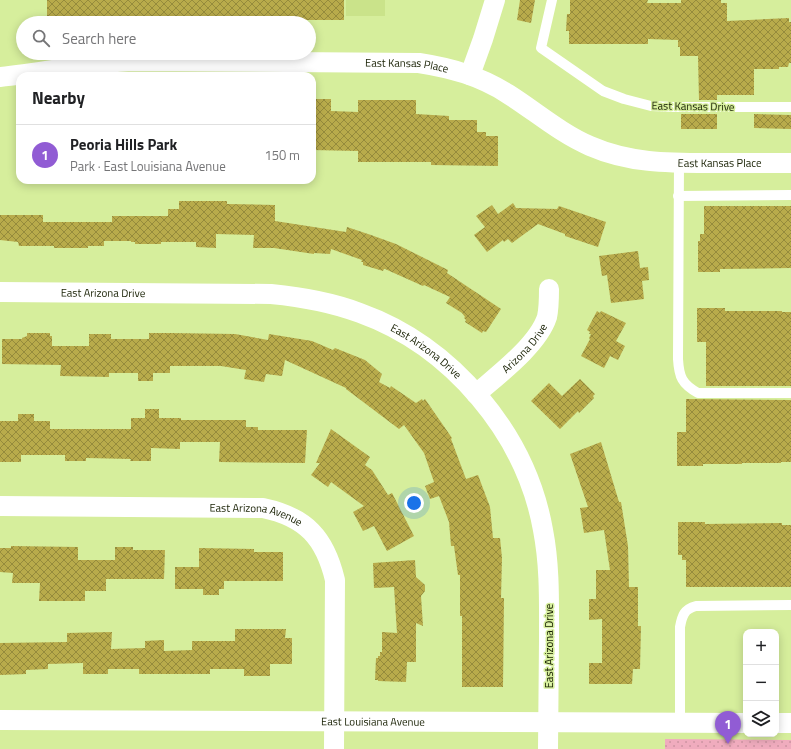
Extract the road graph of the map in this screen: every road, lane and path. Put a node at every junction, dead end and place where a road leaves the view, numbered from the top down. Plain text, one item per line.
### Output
1 (495, 0) edge
2 (552, 0) edge
3 (135, 60) edge
4 (135, 60) edge
5 (44, 72) edge
6 (470, 75) junction
7 (16, 76) edge
8 (0, 77) edge
9 (791, 107) edge
10 (678, 163) junction
11 (791, 163) edge
12 (791, 195) edge
13 (678, 196) junction
14 (549, 289) dead end
15 (0, 292) edge
16 (791, 393) edge
17 (476, 394) junction
18 (0, 506) edge
19 (791, 605) edge
20 (0, 720) edge
21 (334, 722) junction
22 (548, 723) junction
23 (680, 723) junction
24 (743, 723) edge
25 (779, 723) edge
26 (791, 723) edge
27 (334, 749) edge
28 (548, 749) edge

1 - 6 street
2 - 9 lane, East Kansas Drive
3 - 5 street, East Kansas Place
4 - 6 street, East Kansas Place
6 - 10 street, East Kansas Place
7 - 8 street, East Kansas Place
10 - 11 street, East Kansas Place
10 - 13 lane
12 - 13 lane
13 - 16 lane
14 - 17 street, Arizona Drive
15 - 17 street, East Arizona Drive
17 - 22 street, East Arizona Drive
18 - 21 street, East Arizona Avenue
19 - 23 lane
20 - 21 street, East Louisiana Avenue
21 - 22 street, East Louisiana Avenue
21 - 27 street, East Arizona Avenue
22 - 23 street, East Louisiana Avenue
22 - 28 street, East Arizona Drive
23 - 24 street, East Louisiana Avenue
25 - 26 street

